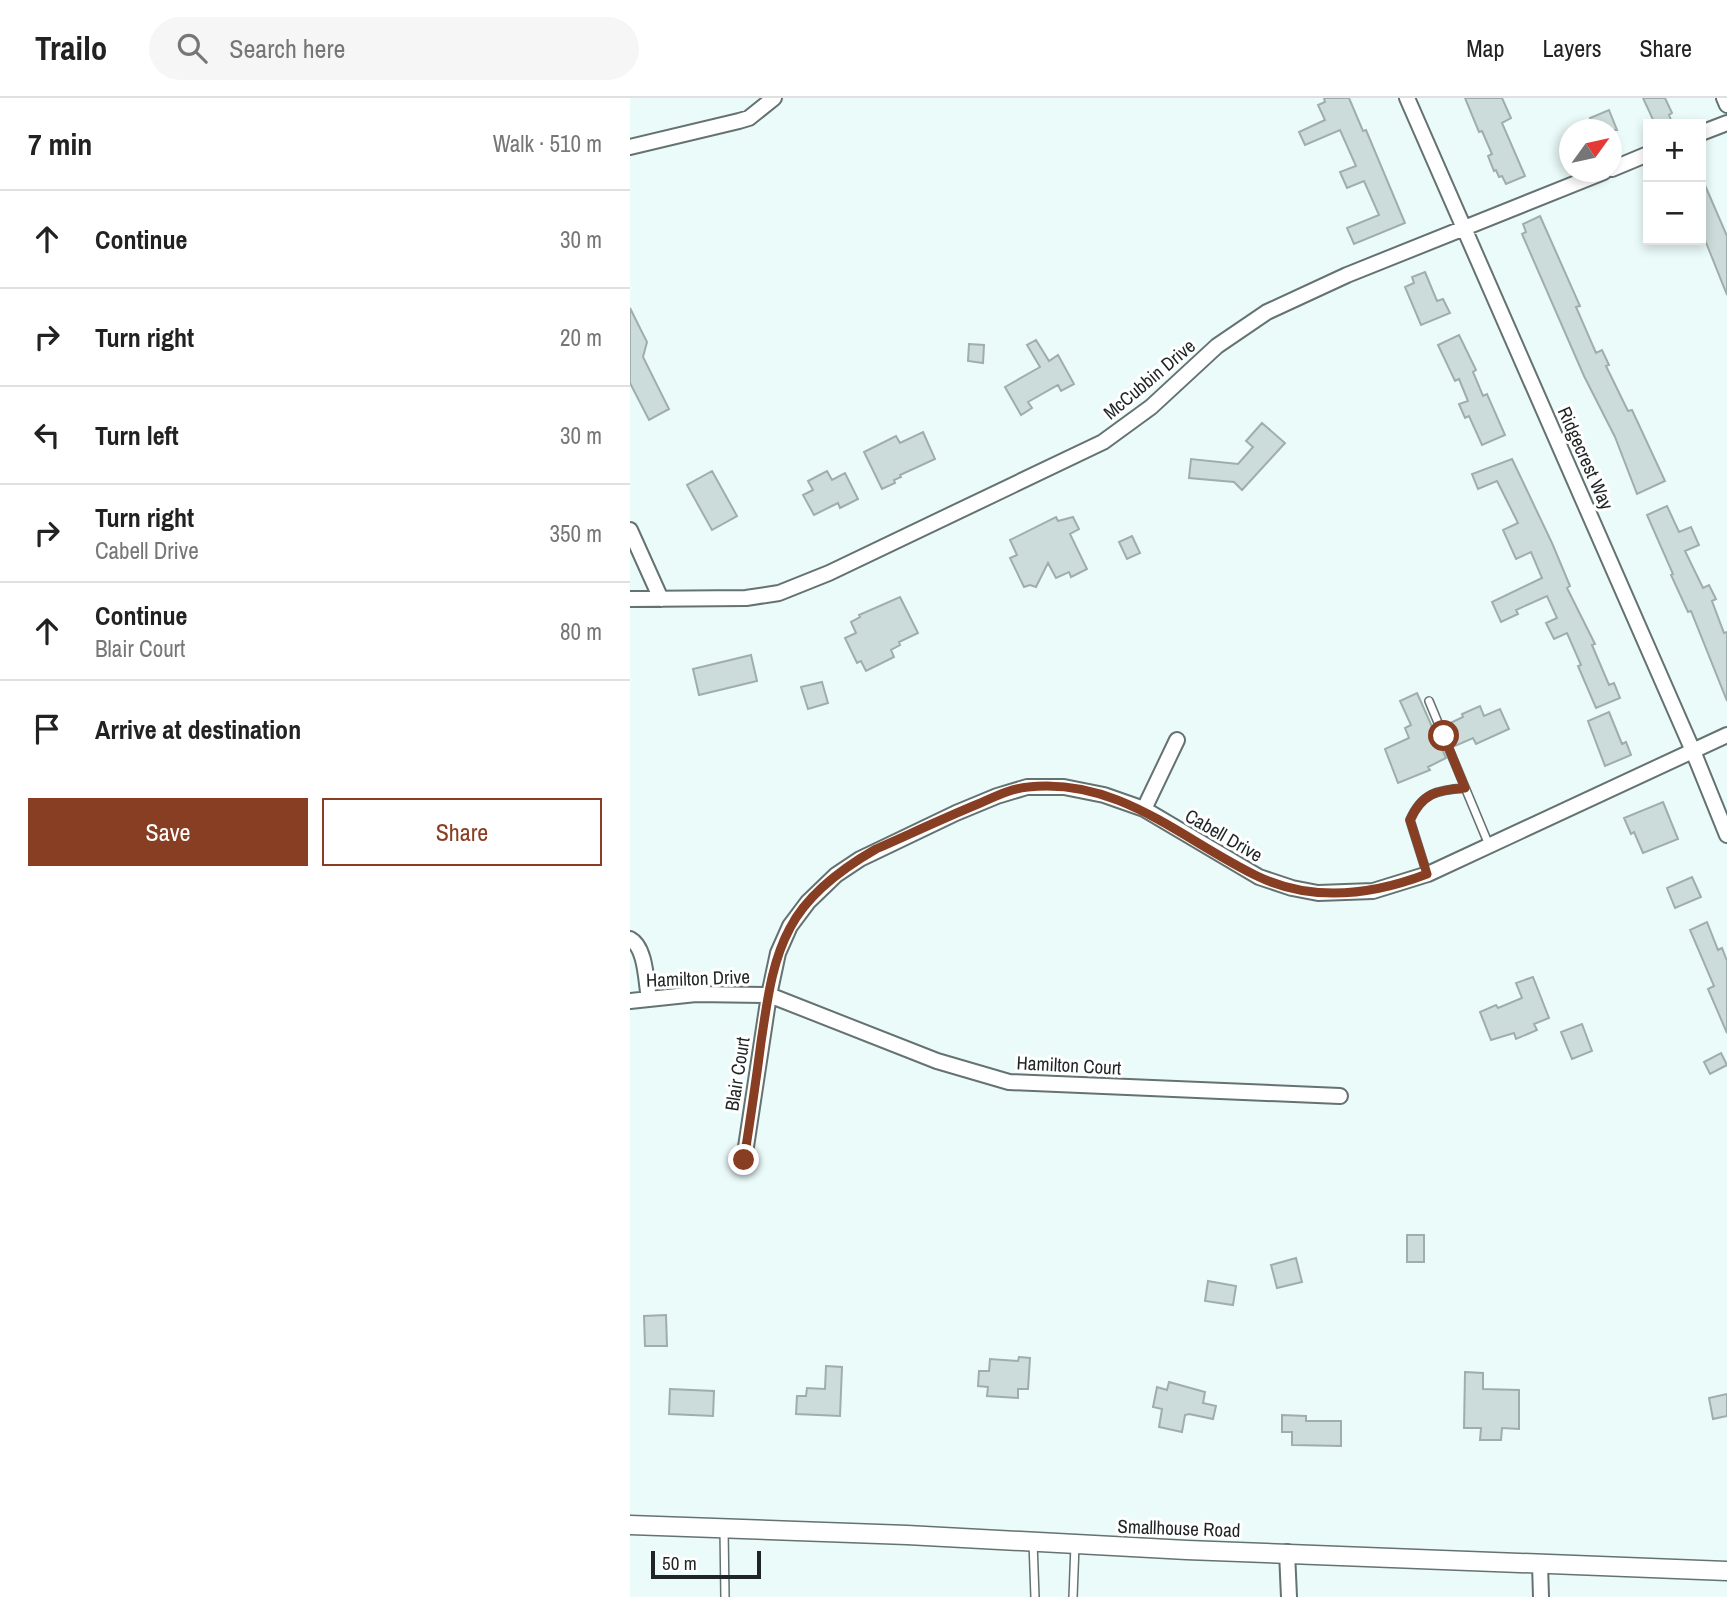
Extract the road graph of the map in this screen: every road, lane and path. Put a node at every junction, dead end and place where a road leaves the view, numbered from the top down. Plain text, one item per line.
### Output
1 (762, 98) edge
2 (774, 98) edge
3 (1407, 98) edge
4 (1724, 98) edge
5 (1727, 105) edge
6 (753, 114) junction
7 (1727, 122) edge
8 (1706, 131) edge
9 (630, 147) edge
10 (1643, 156) edge
11 (1622, 165) edge
12 (1579, 182) edge
13 (1464, 227) junction
14 (630, 530) edge
15 (630, 599) edge
16 (661, 599) junction
17 (1429, 701) dead end
18 (1727, 736) edge
19 (1177, 740) dead end
20 (1693, 751) junction
21 (1465, 788) junction
22 (1144, 809) junction
23 (1727, 835) edge
24 (1489, 845) junction
25 (1427, 874) junction
26 (630, 939) edge
27 (769, 995) junction
28 (649, 999) junction
29 (630, 1001) edge
30 (1340, 1096) dead end
31 (744, 1160) dead end
32 (630, 1525) edge
33 (724, 1529) junction
34 (1033, 1542) junction
35 (1075, 1544) junction
36 (1287, 1552) junction
37 (1540, 1564) junction
38 (1727, 1571) edge
39 (725, 1597) edge
40 (1035, 1597) edge
41 (1073, 1597) edge
42 (1289, 1597) edge
43 (1541, 1597) edge

1 - 6 street
2 - 6 street
3 - 13 street, Ridgecrest Way
4 - 5 street
6 - 9 street
7 - 8 street
10 - 11 street
12 - 13 street, McCubbin Drive
13 - 16 street, McCubbin Drive
13 - 20 street, Ridgecrest Way
14 - 16 street
15 - 16 street, McCubbin Drive
17 - 21 lane
18 - 20 street, Cabell Drive
19 - 22 street
20 - 23 street, Ridgecrest Way
20 - 24 street, Cabell Drive
21 - 24 lane
21 - 25 lane
22 - 25 street, Cabell Drive
22 - 27 street, Cabell Drive
24 - 25 street, Cabell Drive
26 - 28 street
27 - 28 street, Hamilton Drive
27 - 30 street, Hamilton Court
27 - 31 street, Blair Court
28 - 29 street, Hamilton Drive
32 - 33 street, Smallhouse Road
33 - 34 street, Smallhouse Road
33 - 39 lane
34 - 35 street, Smallhouse Road
34 - 40 lane
35 - 36 street, Smallhouse Road
35 - 41 lane
36 - 37 street, Smallhouse Road
36 - 42 street
37 - 38 street, Smallhouse Road
37 - 43 street

